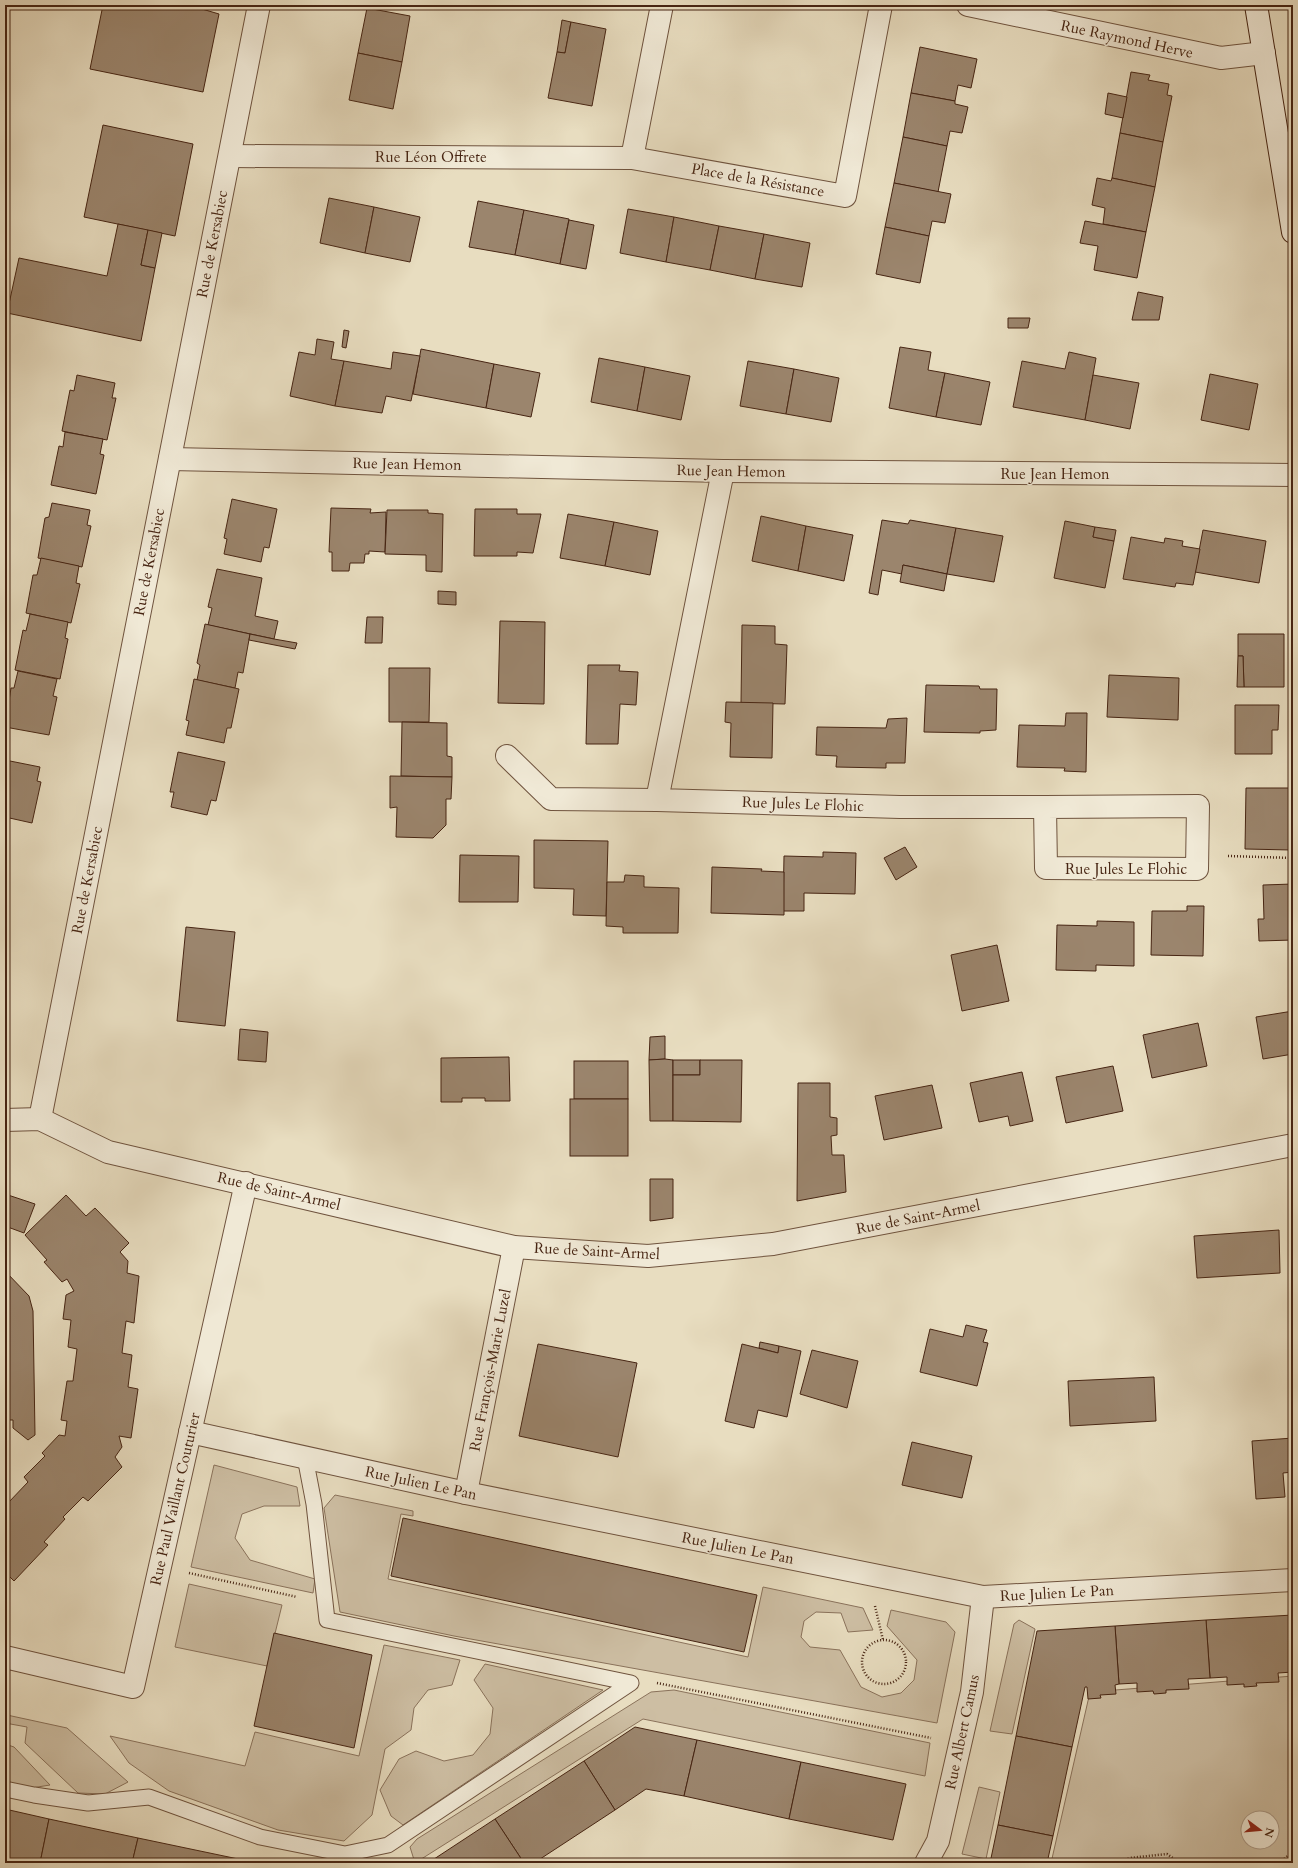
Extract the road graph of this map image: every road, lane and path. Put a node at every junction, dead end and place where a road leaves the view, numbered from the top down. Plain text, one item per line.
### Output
1 (259, 5) edge
2 (662, 5) edge
3 (881, 5) edge
4 (968, 5) edge
5 (1256, 5) edge
6 (1264, 53) junction
7 (230, 156) junction
8 (632, 158) junction
9 (1289, 178) edge
10 (1293, 232) edge
11 (170, 459) junction
12 (723, 471) junction
13 (1293, 475) edge
14 (507, 756) dead end
15 (657, 800) junction
16 (1046, 807) junction
17 (1197, 855) junction
18 (1293, 858) edge
19 (40, 1119) junction
20 (5, 1120) edge
21 (1293, 1145) edge
22 (246, 1183) junction
23 (514, 1247) junction
24 (190, 1432) junction
25 (305, 1457) junction
26 (466, 1493) junction
27 (160, 1567) junction
28 (1293, 1580) edge
29 (983, 1597) junction
30 (325, 1603) junction
31 (5, 1657) edge
32 (906, 1662) joint
33 (631, 1682) junction
34 (960, 1744) junction
35 (5, 1789) edge
36 (1293, 1851) edge
37 (926, 1863) edge
38 (1124, 1863) edge
39 (1180, 1863) edge
40 (1280, 1863) edge

1 - 7 street, Rue de Kersabiec
2 - 8 street
3 - 8 street, Place de la Résistance
4 - 6 street, Rue Raymond Herve
5 - 6 street
6 - 9 street
7 - 8 street, Rue Léon Offrete
7 - 11 street, Rue de Kersabiec
9 - 10 street
11 - 12 street, Rue Jean Hemon
11 - 19 street, Rue de Kersabiec
12 - 13 street, Rue Jean Hemon
12 - 15 street
14 - 15 street, Rue Jules Le Flohic
15 - 16 street, Rue Jules Le Flohic
16 - 17 street, Rue Jules Le Flohic
16 - 17 street, Rue Jules Le Flohic
17 - 18 path
19 - 20 street, Rue de Saint-Armel
19 - 22 street, Rue de Saint-Armel
21 - 23 street, Rue de Saint-Armel
22 - 23 street, Rue de Saint-Armel
22 - 24 street, Rue Paul Vaillant Couturier
23 - 26 street, Rue François-Marie Luzel
24 - 25 street, Rue Julien Le Pan
24 - 27 street, Rue Paul Vaillant Couturier
25 - 26 street, Rue Julien Le Pan
25 - 30 lane
26 - 29 street, Rue Julien Le Pan
27 - 30 path
27 - 31 street, Rue Paul Vaillant Couturier
28 - 29 street, Rue Julien Le Pan
29 - 34 street, Rue Albert Camus
30 - 33 lane
32 - 32 path
33 - 34 path
33 - 35 lane
34 - 37 street, Rue Albert Camus
36 - 40 path
38 - 39 path

